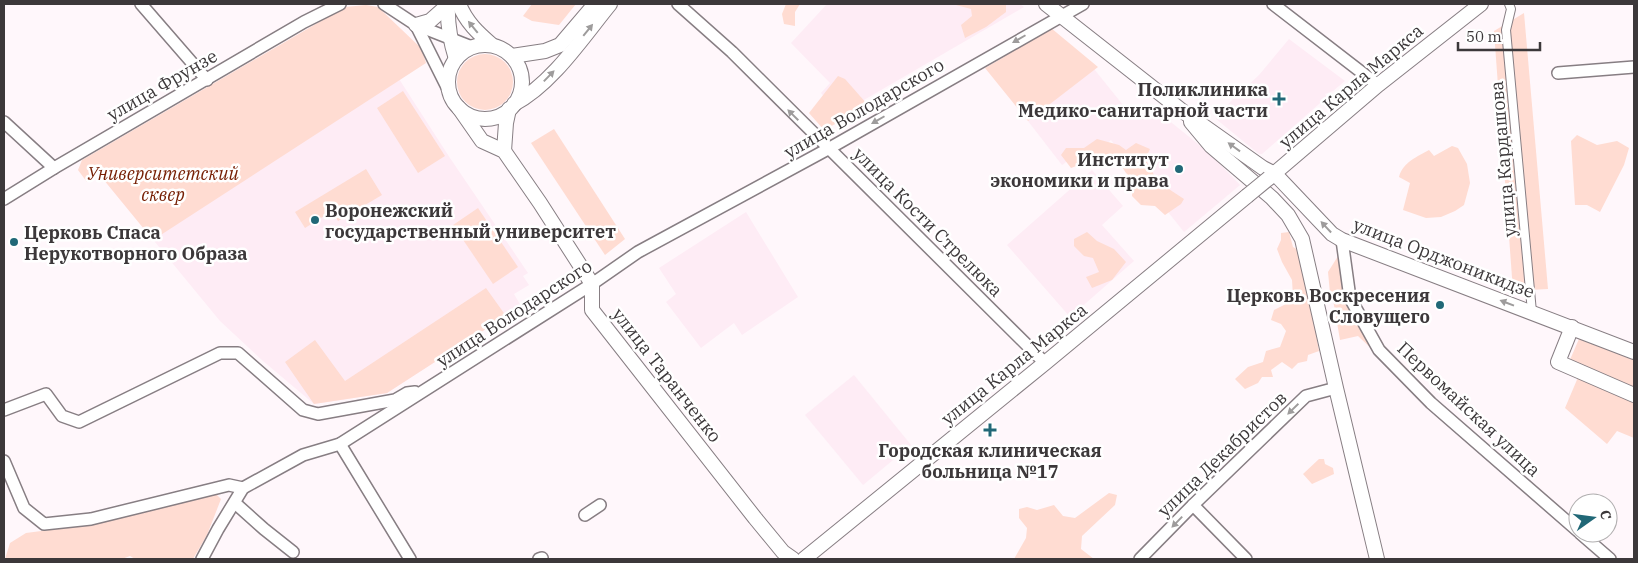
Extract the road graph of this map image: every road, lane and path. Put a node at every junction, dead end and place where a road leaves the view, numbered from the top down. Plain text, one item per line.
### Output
1 (141, 4) edge
2 (340, 4) edge
3 (384, 4) edge
4 (452, 4) edge
5 (595, 4) edge
6 (610, 4) edge
7 (678, 4) edge
8 (1046, 4) edge
9 (1083, 4) edge
10 (1273, 4) edge
11 (1481, 4) edge
12 (1509, 4) edge
13 (1062, 15) junction
14 (416, 25) junction
15 (450, 39) junction
16 (492, 46) junction
17 (472, 47) junction
18 (512, 56) junction
19 (456, 59) junction
20 (1634, 66) edge
21 (1558, 73) dead end
22 (207, 80) junction
23 (1378, 85) junction
24 (449, 91) junction
25 (511, 107) junction
26 (459, 108) junction
27 (1181, 110) junction
28 (4, 122) edge
29 (828, 149) junction
30 (504, 151) junction
31 (54, 168) junction
32 (1272, 176) junction
33 (4, 199) edge
34 (1342, 240) junction
35 (592, 284) junction
36 (1532, 312) junction
37 (1572, 327) junction
38 (1634, 352) edge
39 (1045, 363) junction
40 (1336, 388) junction
41 (426, 390) junction
42 (1634, 394) edge
43 (4, 410) edge
44 (340, 444) junction
45 (4, 461) edge
46 (243, 488) junction
47 (235, 503) junction
48 (600, 505) dead end
49 (1193, 505) junction
50 (585, 516) dead end
51 (1568, 522) edge
52 (1592, 543) edge
53 (293, 552) dead end
54 (202, 559) edge
55 (410, 559) edge
56 (793, 559) edge
57 (804, 559) edge
58 (1140, 559) edge
59 (1246, 559) edge
60 (1377, 559) edge
61 (1610, 559) edge

1 - 22 street
2 - 22 street, улица Фрунзе
3 - 14 street
4 - 14 street
4 - 15 street
16 -> 4 street
5 - 18 street
25 -> 6 street
29 -> 7 street, улица Кости Стрелюка
8 - 13 street, улица Орджоникидзе
9 - 13 street, улица Володарского
10 - 23 street
11 - 23 street, улица Карла Маркса
12 - 36 street, улица Кардашова
13 - 27 street, улица Орджоникидзе
13 -> 29 street, улица Володарского
14 - 15 street
14 - 24 street
15 - 17 street
15 - 19 street
16 - 17 street
16 - 18 street
17 - 19 street
18 - 25 street
19 - 24 street
20 - 21 street
22 - 31 street, улица Фрунзе
23 - 32 street, улица Карла Маркса
24 - 26 street
25 - 26 street
25 - 30 street
26 - 30 street
32 -> 27 street, улица Орджоникидзе
27 - 40 street
28 - 31 street
29 - 35 street, улица Володарского
29 - 39 street, улица Кости Стрелюка
30 - 35 street
31 - 33 street, улица Фрунзе
34 -> 32 street, улица Орджоникидзе
32 - 39 street, улица Карла Маркса, bridge
36 -> 34 street, улица Орджоникидзе
34 - 51 street, Первомайская улица
35 - 41 street, улица Володарского
35 - 56 street, улица Таранченко
36 - 37 street, улица Орджоникидзе
37 - 38 street, улица Орджоникидзе
37 - 42 street
39 - 57 street, улица Карла Маркса
40 -> 49 street, улица Декабристов
40 - 60 street
41 - 43 street
41 - 44 street, улица Володарского
44 - 46 street, улица Володарского
44 - 55 street
45 - 46 street
46 - 47 street
47 - 53 street
47 - 54 street
48 - 50 street
49 -> 58 street, улица Декабристов
49 - 59 street
52 - 61 street, Первомайская улица

